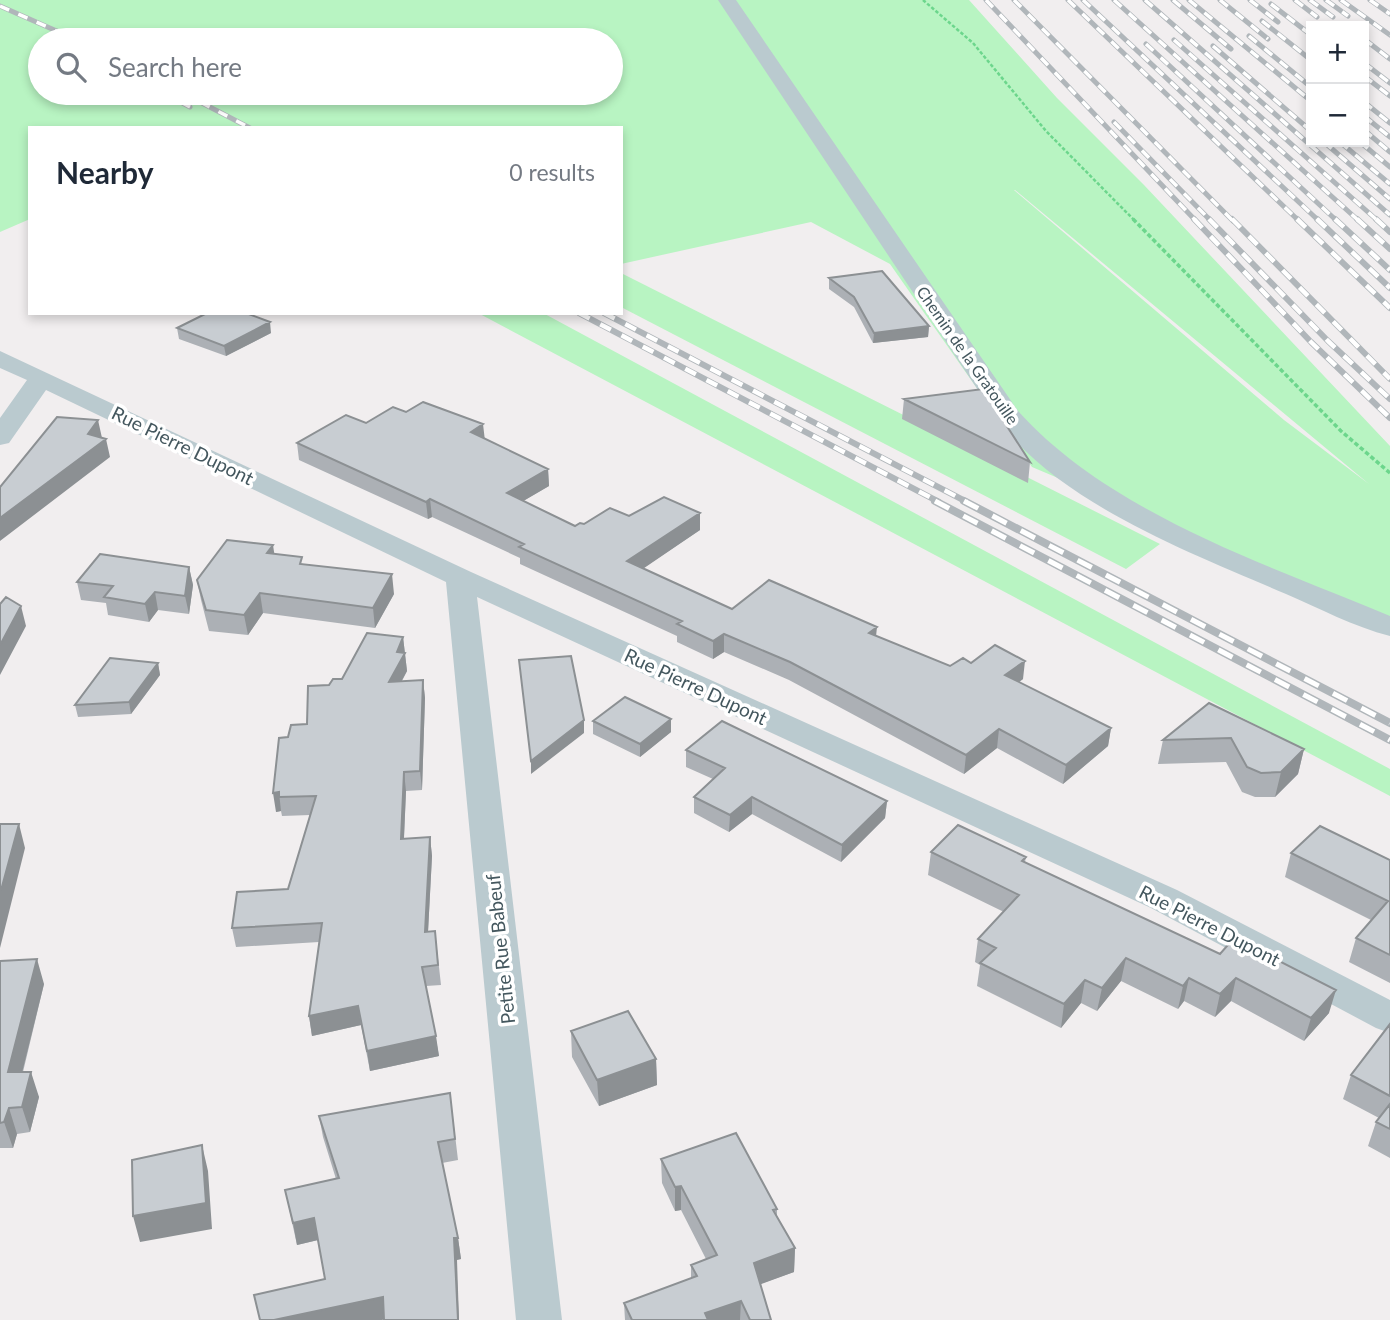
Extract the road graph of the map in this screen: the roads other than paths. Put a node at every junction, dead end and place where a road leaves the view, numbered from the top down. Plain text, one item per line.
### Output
1 (727, 0) edge
2 (0, 358) edge
3 (41, 377) junction
4 (0, 437) edge
5 (460, 578) junction
6 (1390, 627) edge
7 (1390, 1018) edge
8 (539, 1320) edge

1 - 6 street, Chemin de la Gratouille
2 - 3 street, Rue Pierre Dupont
3 - 4 street
3 - 5 street, Rue Pierre Dupont
5 - 7 street, Rue Pierre Dupont
5 - 8 street, Petite Rue Babeuf

